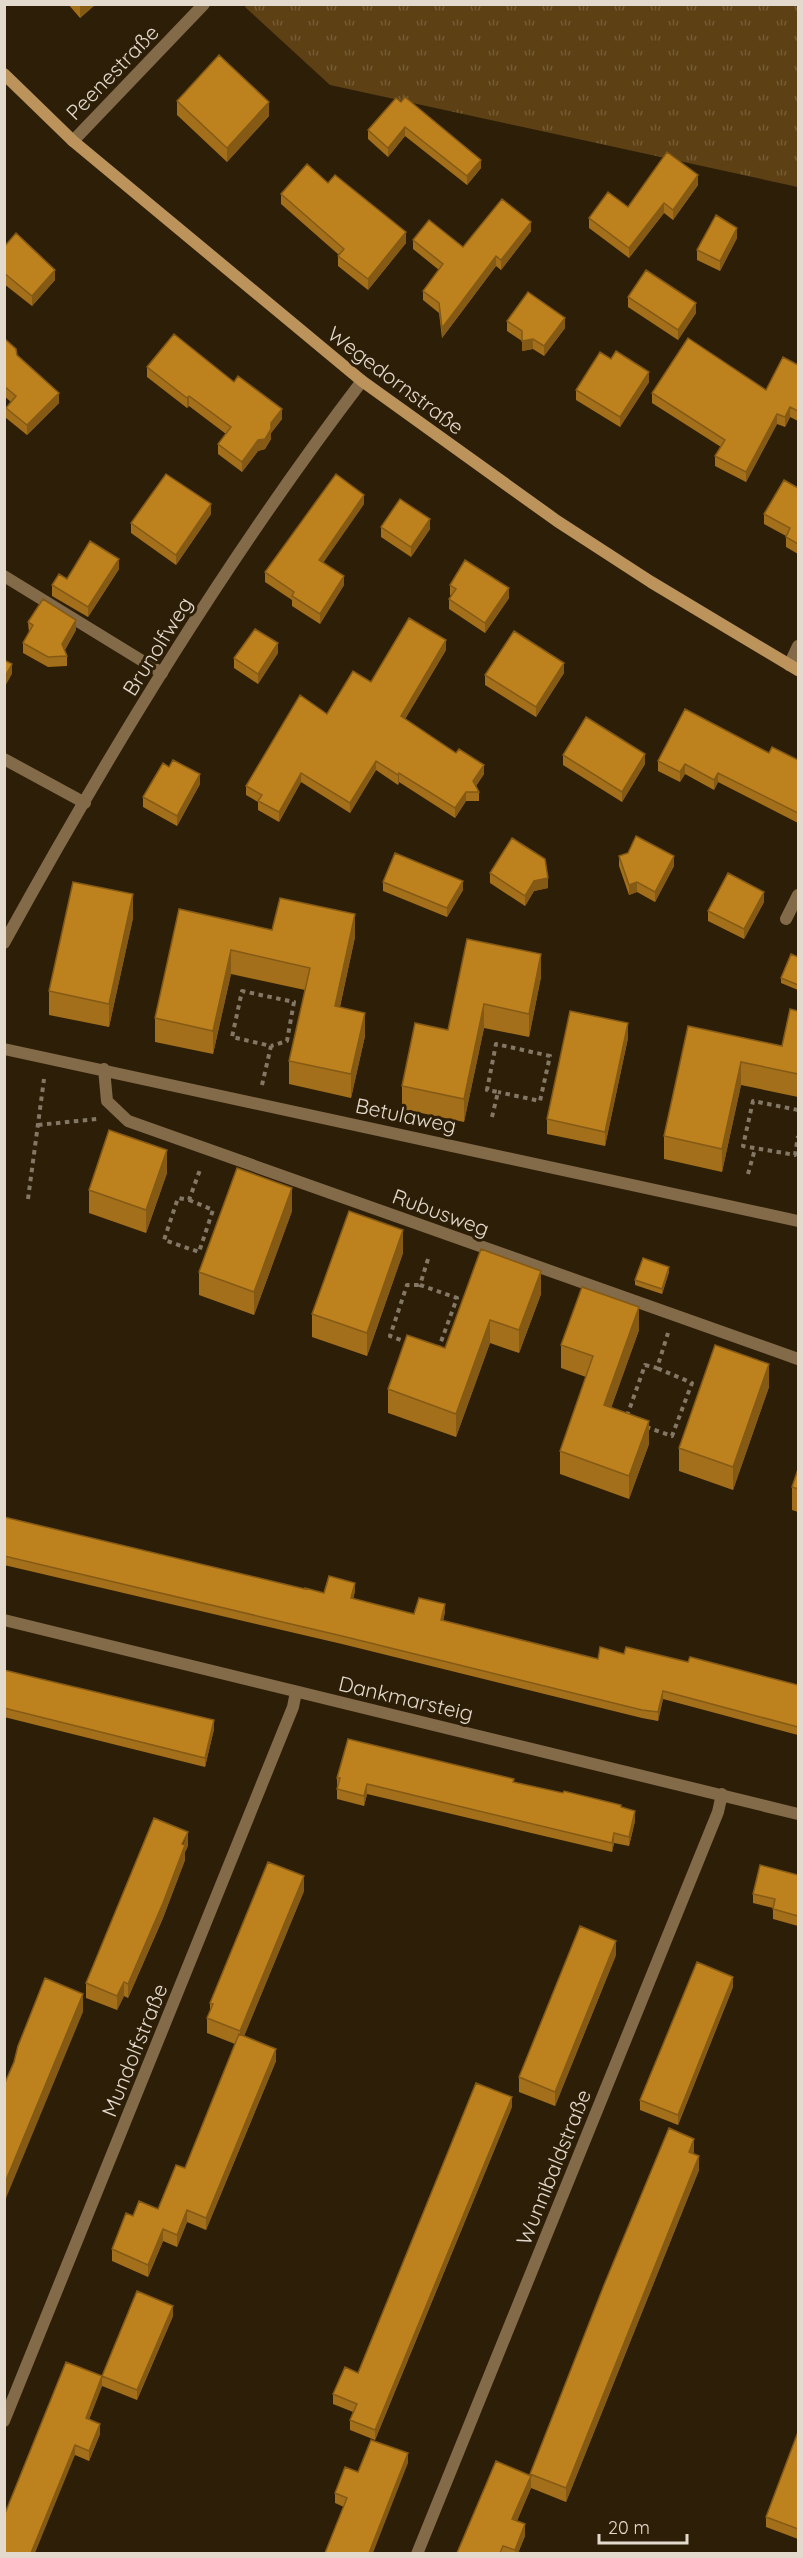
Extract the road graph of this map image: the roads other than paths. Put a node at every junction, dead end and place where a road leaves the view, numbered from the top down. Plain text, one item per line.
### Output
1 (204, 4) edge
2 (4, 74) edge
3 (73, 141) junction
4 (362, 381) junction
5 (4, 576) edge
6 (798, 646) edge
7 (794, 668) edge
8 (162, 673) junction
9 (4, 759) edge
10 (84, 803) junction
11 (798, 895) edge
12 (786, 919) dead end
13 (4, 944) edge
14 (4, 1049) edge
15 (104, 1069) junction
16 (798, 1221) edge
17 (798, 1359) edge
18 (4, 1620) edge
19 (296, 1692) junction
20 (722, 1794) junction
21 (798, 1814) edge
22 (4, 2421) edge
23 (417, 2553) edge

1 - 3 street, Peenestraße
2 - 3 street, Wegedornstraße
3 - 4 street, Wegedornstraße
4 - 7 street, Wegedornstraße
4 - 8 street, Brunolfweg
5 - 8 street
6 - 7 street
8 - 10 street, Brunolfweg
9 - 10 street
10 - 13 street, Brunolfweg
11 - 12 street
14 - 15 street, Betulaweg
15 - 16 street, Betulaweg
15 - 17 street, Rubusweg
18 - 19 street, Dankmarsteig
19 - 20 street, Dankmarsteig
19 - 22 street, Mundolfstraße
20 - 21 street, Dankmarsteig
20 - 23 street, Wunnibaldstraße

